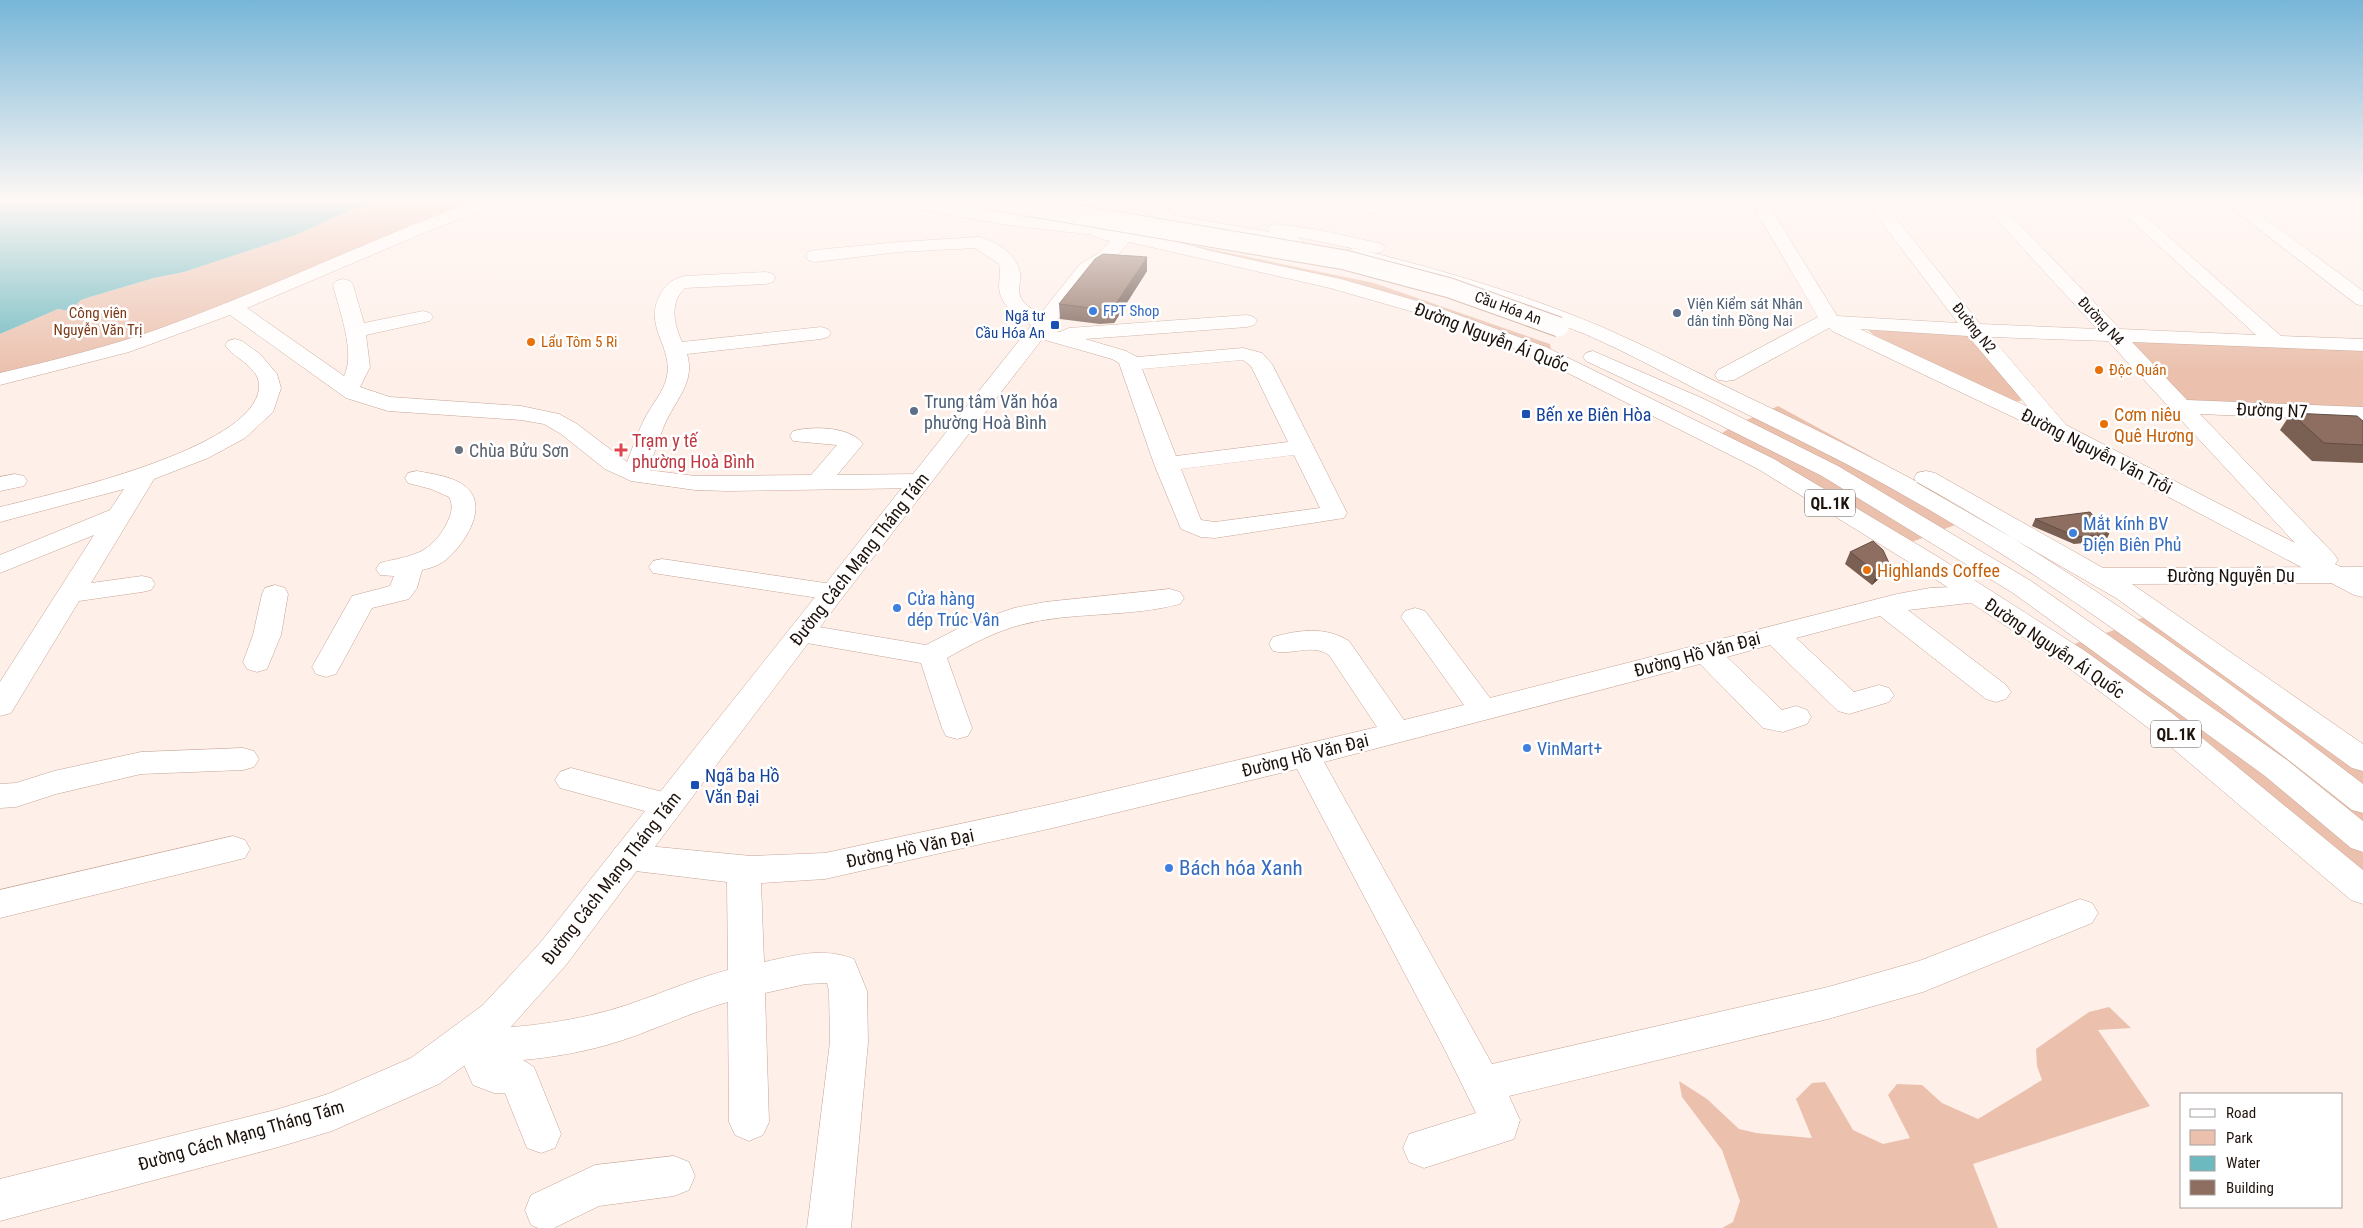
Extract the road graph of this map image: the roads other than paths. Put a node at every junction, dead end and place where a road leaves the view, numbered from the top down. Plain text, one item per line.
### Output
1 (352, 256) edge
2 (1001, 256) edge
3 (1087, 256) edge
4 (1107, 256) edge
5 (1210, 256) edge
6 (1265, 256) edge
7 (1322, 256) edge
8 (1364, 256) edge
9 (1792, 256) edge
10 (1917, 256) edge
11 (2040, 256) edge
12 (2180, 256) edge
13 (2305, 256) edge
14 (1087, 268) junction
15 (766, 278) dead end
16 (343, 285) dead end
17 (2363, 300) edge
18 (232, 307) junction
19 (423, 317) dead end
20 (1247, 321) dead end
21 (1827, 322) junction
22 (763, 326) dead end
23 (1559, 327) joint
24 (1593, 330) junction
25 (1974, 330) junction
26 (356, 331) junction
27 (1044, 331) junction
28 (820, 333) dead end
29 (2114, 336) junction
30 (2276, 342) junction
31 (235, 345) dead end
32 (671, 345) junction
33 (2363, 345) edge
34 (1604, 362) junction
35 (1130, 364) junction
36 (0, 379) edge
37 (348, 388) junction
38 (1703, 397) junction
39 (2181, 406) junction
40 (2363, 414) edge
41 (2061, 431) junction
42 (801, 436) dead end
43 (1302, 447) junction
44 (1166, 464) junction
45 (146, 474) junction
46 (634, 474) junction
47 (417, 478) dead end
48 (919, 481) junction
49 (817, 483) junction
50 (0, 515) edge
51 (120, 515) junction
52 (0, 565) edge
53 (662, 567) dead end
54 (2351, 575) edge
55 (2099, 576) junction
56 (2058, 580) junction
57 (142, 584) dead end
58 (2022, 587) junction
59 (2363, 589) edge
60 (832, 592) junction
61 (72, 594) junction
62 (275, 594) dead end
63 (1976, 596) junction
64 (1170, 598) dead end
65 (1885, 606) junction
66 (1415, 617) dead end
67 (801, 633) junction
68 (1775, 634) junction
69 (1282, 644) dead end
70 (1705, 652) junction
71 (930, 655) junction
72 (257, 662) dead end
73 (326, 667) dead end
74 (13, 669) edge
75 (1996, 692) dead end
76 (1879, 695) dead end
77 (0, 706) edge
78 (1483, 710) junction
79 (1796, 717) dead end
80 (956, 728) dead end
81 (1397, 733) junction
82 (1305, 755) junction
83 (244, 759) dead end
84 (2363, 760) edge
85 (571, 780) dead end
86 (0, 796) edge
87 (2363, 801) edge
88 (667, 805) junction
89 (2363, 839) edge
90 (233, 849) dead end
91 (627, 858) junction
92 (744, 871) junction
93 (2363, 890) edge
94 (0, 904) edge
95 (2080, 913) dead end
96 (745, 982) junction
97 (470, 1047) junction
98 (1483, 1084) junction
99 (749, 1122) dead end
100 (540, 1134) dead end
101 (1424, 1148) dead end
102 (674, 1176) dead end
103 (0, 1200) edge
104 (546, 1210) dead end
105 (829, 1228) edge

1 - 18 street
2 - 27 street
3 - 14 street, Đường Cách Mạng Tháng Tám
4 - 14 street, Đường Cách Mạng Tháng Tám
5 - 38 street, Đường Nguyễn Ái Quốc / QL.1K
6 - 34 street, Đường Nguyễn Ái Quốc / QL.1K
7 - 23 street, Cầu Hóa An / QL.1K, bridge
8 - 24 street, Đường Nguyễn Ái Quốc / QL.1K
9 - 21 street
10 - 25 street, Đường N2
11 - 29 street, Đường N4
12 - 30 street
13 - 17 street
14 - 27 street, Đường Cách Mạng Tháng Tám
15 - 32 street
16 - 26 street
18 - 36 street
18 - 37 street
19 - 26 street
20 - 27 street
21 - 25 street
21 - 38 street
21 - 41 street, Đường Nguyễn Văn Trỗi
22 - 32 street
23 - 24 street, Đường Nguyễn Ái Quốc / QL.1K
24 - 34 street, Đường Nguyễn Ái Quốc / QL.1K
24 - 38 street, Đường Nguyễn Ái Quốc / QL.1K
24 - 38 street, Đường Nguyễn Ái Quốc / QL.1K
25 - 29 street
25 - 41 street, Đường N2
26 - 37 street
27 - 35 street
27 - 48 street, Đường Cách Mạng Tháng Tám
28 - 32 street
29 - 30 street
29 - 39 street, Đường N4
30 - 33 street
31 - 45 street
32 - 46 street
34 - 38 street, Đường Nguyễn Ái Quốc / QL.1K
35 - 43 street
35 - 44 street
37 - 46 street
38 - 55 street, Đường Nguyễn Ái Quốc / QL.1K
38 - 56 street, Đường Nguyễn Ái Quốc / QL.1K
38 - 58 street, Đường Nguyễn Ái Quốc / QL.1K
38 - 63 street, Đường Nguyễn Ái Quốc / QL.1K
39 - 40 street, Đường N7
39 - 54 street, Đường N4
41 - 54 street, Đường Nguyễn Văn Trỗi
42 - 49 street
43 - 44 street
43 - 44 street
45 - 50 street
45 - 51 street
46 - 49 street
47 - 73 street
48 - 49 street
48 - 60 street, Đường Cách Mạng Tháng Tám
51 - 52 street
51 - 61 street
53 - 60 street
54 - 55 street, Đường Nguyễn Du
54 - 59 street, Đường Nguyễn Văn Trỗi
55 - 56 street, Đường Nguyễn Du
55 - 84 street, Đường Nguyễn Ái Quốc / QL.1K
56 - 58 street, Đường Nguyễn Du
56 - 87 street, Đường Nguyễn Ái Quốc / QL.1K
57 - 61 street
58 - 63 street, Đường Hồ Văn Đại
58 - 89 street, Đường Nguyễn Ái Quốc / QL.1K
60 - 67 street, Đường Cách Mạng Tháng Tám
61 - 74 street
62 - 72 street
63 - 65 street, Đường Hồ Văn Đại
63 - 93 street, Đường Nguyễn Ái Quốc / QL.1K
64 - 71 street
65 - 68 street, Đường Hồ Văn Đại
65 - 75 street
66 - 78 street
67 - 71 street
67 - 88 street, Đường Cách Mạng Tháng Tám
68 - 70 street, Đường Hồ Văn Đại
68 - 76 street
69 - 81 street
70 - 78 street, Đường Hồ Văn Đại
70 - 79 street
71 - 80 street
74 - 77 street
78 - 81 street, Đường Hồ Văn Đại
81 - 82 street, Đường Hồ Văn Đại
82 - 92 street, Đường Hồ Văn Đại
82 - 98 street
83 - 86 street
85 - 88 street
88 - 91 street, Đường Cách Mạng Tháng Tám
90 - 94 street
91 - 92 street, Đường Hồ Văn Đại
91 - 97 street, Đường Cách Mạng Tháng Tám
92 - 96 street
95 - 98 street
96 - 97 street
96 - 99 street
96 - 105 street
97 - 100 street
97 - 103 street, Đường Cách Mạng Tháng Tám
98 - 101 street
102 - 104 street

